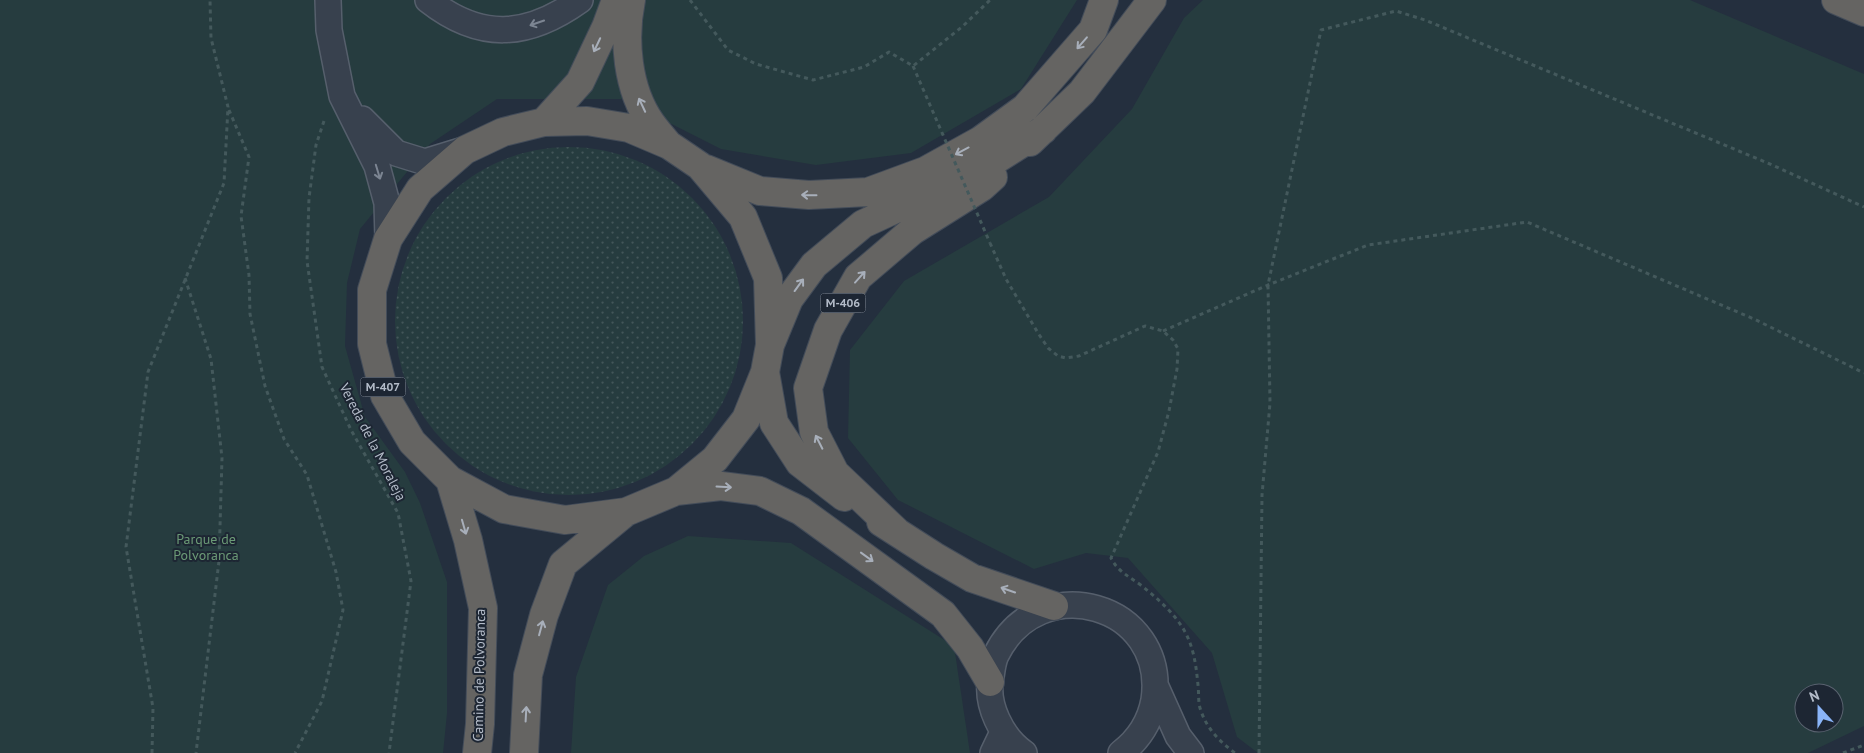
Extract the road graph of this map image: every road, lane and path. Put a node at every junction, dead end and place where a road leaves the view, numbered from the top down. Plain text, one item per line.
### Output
1 (210, 0) edge
2 (328, 0) edge
3 (428, 0) edge
4 (580, 0) edge
5 (616, 0) edge
6 (631, 0) edge
7 (690, 0) edge
8 (990, 0) edge
9 (1104, 0) edge
10 (1152, 0) edge
11 (1836, 0) edge
12 (1864, 12) edge
13 (913, 66) junction
14 (341, 92) junction
15 (228, 107) junction
16 (544, 122) junction
17 (1043, 130) junction
18 (669, 145) junction
19 (465, 150) junction
20 (700, 166) junction
21 (1864, 207) edge
22 (388, 239) junction
23 (185, 278) junction
24 (1268, 285) junction
25 (1163, 331) junction
26 (770, 345) junction
27 (765, 372) junction
28 (1864, 373) edge
29 (450, 480) junction
30 (676, 491) junction
31 (626, 512) junction
32 (896, 531) junction
33 (1054, 606) junction
34 (990, 682) junction
35 (1156, 687) junction
36 (998, 743) edge
37 (1864, 745) edge
38 (152, 753) edge
39 (196, 753) edge
40 (295, 753) edge
41 (389, 753) edge
42 (477, 753) edge
43 (524, 753) edge
44 (1024, 753) edge
45 (1120, 753) edge
46 (1191, 753) edge
47 (1234, 753) edge
48 (1259, 753) edge
49 (1843, 753) edge

1 - 15 path
2 - 14 street
4 -> 3 street
5 -> 16 highway
18 -> 6 highway, M-407
7 - 13 path
8 - 13 path
9 -> 20 highway
10 - 17 highway, M-406
11 - 12 highway
13 - 25 path, bridge
14 - 19 street
14 -> 22 street
14 - 41 path, Vereda de la Moraleja
15 - 23 path
15 - 40 path
16 - 18 highway, M-407
16 - 19 highway, M-407
26 -> 17 highway, M-406
32 -> 17 highway, M-406
18 - 20 highway, M-407
19 - 22 highway, M-407
20 - 26 highway, M-407
21 - 24 path
22 - 29 highway, M-407
23 - 38 path
23 - 39 path
24 - 25 path
24 - 28 path
24 - 48 path
25 - 47 path
26 - 27 highway, M-407
27 - 30 highway, M-407
27 - 32 highway
29 - 31 highway, M-407
29 -> 42 highway, Camino de Polvoranca / M-407
30 - 31 highway, M-407
30 -> 34 highway
43 -> 31 highway, M-407
33 -> 32 highway
33 - 34 street
33 - 35 street
34 - 36 street
35 - 45 street
35 - 46 street
36 - 44 street
37 - 49 path

